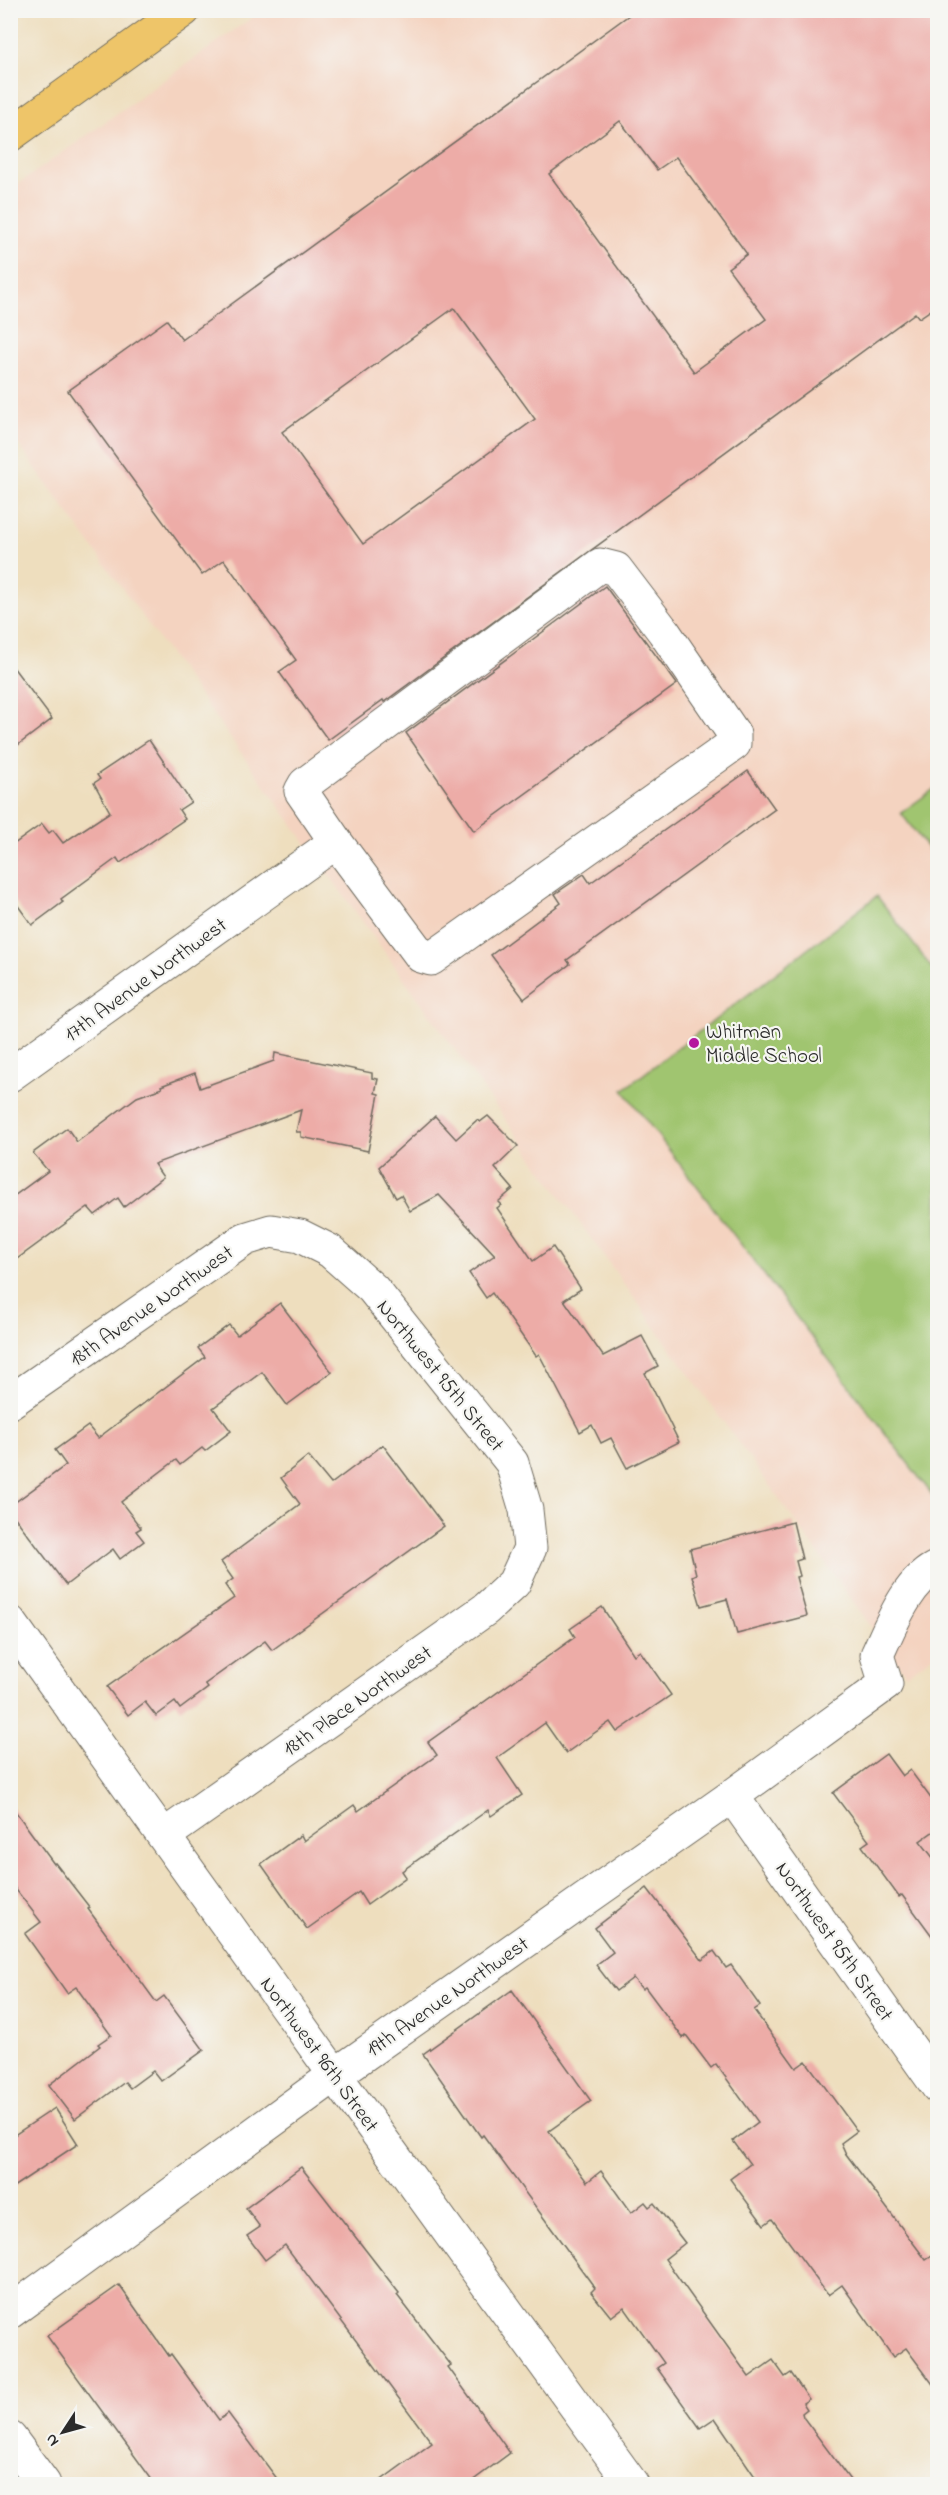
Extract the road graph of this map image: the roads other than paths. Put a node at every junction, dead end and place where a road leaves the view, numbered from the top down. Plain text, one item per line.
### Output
1 (184, 10) edge
2 (10, 135) edge
3 (336, 842) junction
4 (10, 1075) edge
5 (300, 1236) joint
6 (10, 1402) edge
7 (530, 1548) joint
8 (938, 1567) edge
9 (10, 1622) edge
10 (732, 1796) junction
11 (165, 1835) junction
12 (335, 2075) junction
13 (938, 2087) edge
14 (10, 2312) edge
15 (10, 2438) edge
16 (44, 2484) edge
17 (632, 2484) edge

1 - 2 main road
3 - 3 street
3 - 4 street, 17th Avenue Northwest
5 - 6 street, 18th Avenue Northwest
5 - 7 street, Northwest 95th Street
7 - 11 street, 18th Place Northwest
8 - 10 street, 19th Avenue Northwest
9 - 11 street, Northwest 96th Street
10 - 12 street, 19th Avenue Northwest
10 - 13 street, Northwest 95th Street
11 - 12 street, Northwest 96th Street
12 - 14 street, 19th Avenue Northwest
12 - 17 street, Northwest 96th Street
15 - 16 street

